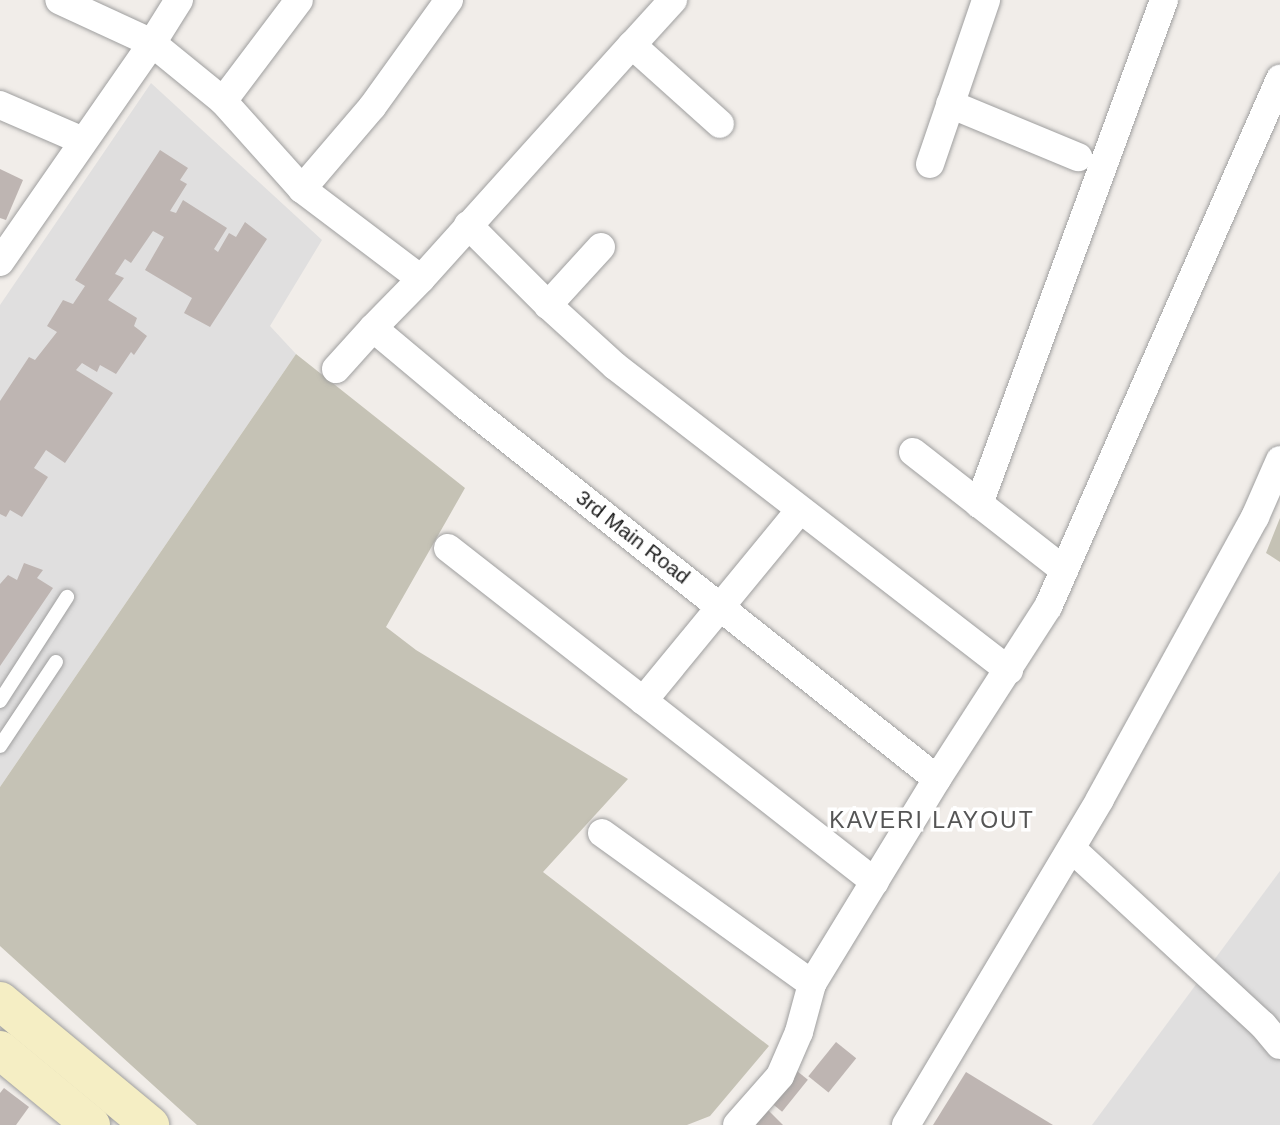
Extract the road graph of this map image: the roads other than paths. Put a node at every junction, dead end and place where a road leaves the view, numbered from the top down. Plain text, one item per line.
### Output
1 (59, 0) edge
2 (179, 0) edge
3 (299, 0) edge
4 (449, 0) edge
5 (673, 0) edge
6 (986, 0) edge
7 (1164, 0) edge
8 (152, 43) junction
9 (632, 45) junction
10 (1280, 79) edge
11 (222, 101) junction
12 (950, 104) junction
13 (0, 105) edge
14 (720, 124) dead end
15 (83, 141) junction
16 (1078, 158) dead end
17 (930, 164) dead end
18 (302, 188) junction
19 (468, 225) junction
20 (5, 247) edge
21 (601, 247) dead end
22 (421, 279) junction
23 (548, 305) junction
24 (373, 328) junction
25 (336, 369) dead end
26 (913, 452) dead end
27 (1280, 460) edge
28 (979, 504) junction
29 (800, 510) junction
30 (448, 548) dead end
31 (1064, 570) junction
32 (66, 597) dead end
33 (719, 605) junction
34 (56, 662) dead end
35 (1009, 670) junction
36 (0, 701) edge
37 (643, 701) junction
38 (0, 746) edge
39 (937, 779) junction
40 (602, 832) dead end
41 (1072, 849) junction
42 (875, 882) junction
43 (812, 984) junction
44 (0, 1001) edge
45 (1280, 1045) edge
46 (0, 1050) edge
47 (91, 1125) edge
48 (150, 1125) edge
49 (737, 1125) edge
50 (906, 1125) edge

1 - 8 street
2 - 8 street
3 - 11 street
4 - 18 street
5 - 9 street
6 - 12 street
7 - 28 street
8 - 11 street
8 - 15 street
9 - 14 street
9 - 19 street
10 - 31 street
11 - 18 street
12 - 16 street
12 - 17 street
13 - 15 street
15 - 20 street
18 - 22 street
19 - 22 street
19 - 23 street
21 - 23 street
22 - 24 street
23 - 29 street
24 - 25 street
24 - 33 street, 3rd Main Road
26 - 28 street
27 - 41 street
28 - 31 street
29 - 33 street
29 - 35 street
30 - 37 street
31 - 35 street
32 - 36 lane
33 - 37 street
33 - 39 street, 3rd Main Road
34 - 38 lane
35 - 39 street
37 - 42 street
39 - 42 street
40 - 43 street
41 - 45 street
41 - 50 street
42 - 43 street
43 - 49 street
44 - 48 main road
46 - 47 main road

